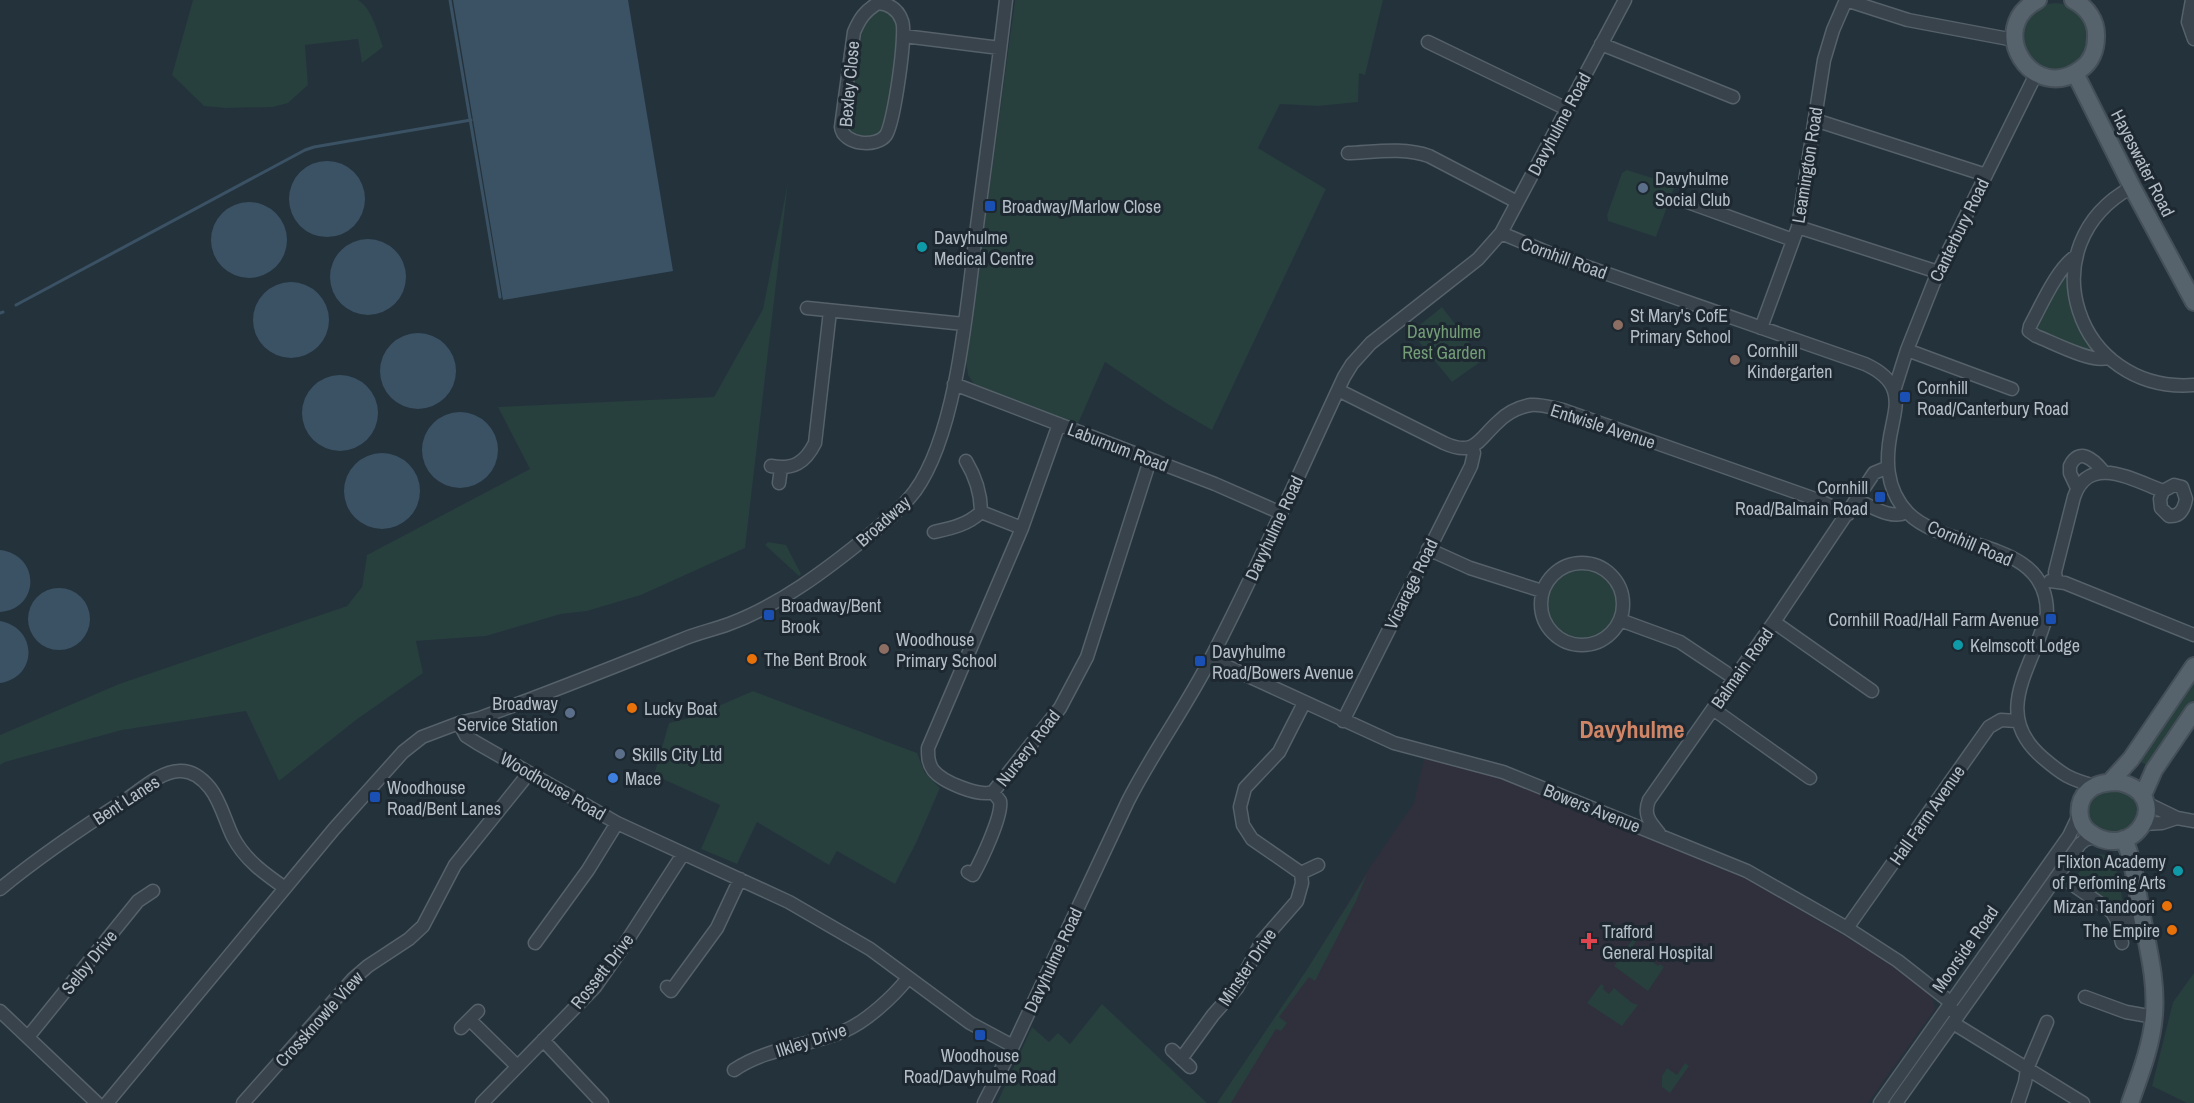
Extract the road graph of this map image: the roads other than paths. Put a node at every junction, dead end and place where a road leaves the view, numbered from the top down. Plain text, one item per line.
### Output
1 (1006, 0) edge
2 (1625, 0) edge
3 (1846, 0) edge
4 (2037, 0) edge
5 (2192, 0) edge
6 (2077, 1) edge
7 (881, 2) edge
8 (904, 36) junction
9 (2194, 39) edge
10 (2014, 40) junction
11 (1428, 42) dead end
12 (1601, 44) junction
13 (1000, 48) junction
14 (2036, 74) junction
15 (2075, 74) junction
16 (1733, 97) dead end
17 (1567, 110) junction
18 (1815, 120) junction
19 (1348, 153) dead end
20 (1986, 175) junction
21 (2132, 187) junction
22 (1685, 201) dead end
23 (1517, 202) junction
24 (1798, 227) junction
25 (1501, 233) junction
26 (1794, 240) junction
27 (2076, 256) junction
28 (1938, 272) junction
29 (2194, 302) edge
30 (807, 308) dead end
31 (830, 310) junction
32 (964, 324) junction
33 (1761, 328) junction
34 (1907, 350) junction
35 (2108, 358) junction
36 (954, 384) junction
37 (2194, 385) edge
38 (2012, 389) dead end
39 (1338, 390) junction
40 (1894, 391) junction
41 (1059, 424) junction
42 (1472, 447) junction
43 (966, 460) dead end
44 (1150, 460) junction
45 (1886, 468) junction
46 (2103, 471) junction
47 (779, 483) dead end
48 (2077, 488) junction
49 (2163, 491) dead end
50 (1857, 500) junction
51 (981, 512) junction
52 (1846, 512) junction
53 (1907, 512) junction
54 (1281, 513) junction
55 (1022, 528) junction
56 (934, 532) dead end
57 (1428, 549) junction
58 (2061, 582) junction
59 (2041, 584) junction
60 (1542, 591) junction
61 (1620, 620) junction
62 (1774, 622) junction
63 (2194, 634) edge
64 (1211, 659) junction
65 (2194, 666) edge
66 (1734, 678) junction
67 (1872, 691) dead end
68 (1304, 703) junction
69 (1713, 709) junction
70 (2194, 711) edge
71 (1343, 720) junction
72 (2017, 721) junction
73 (459, 723) junction
74 (529, 773) junction
75 (2066, 777) junction
76 (1810, 778) dead end
77 (2102, 784) junction
78 (993, 792) junction
79 (2145, 799) junction
80 (2079, 812) junction
81 (2177, 818) junction
82 (2194, 821) edge
83 (617, 823) junction
84 (2143, 824) junction
85 (2096, 836) junction
86 (1662, 837) junction
87 (2124, 839) junction
88 (683, 854) junction
89 (1317, 865) dead end
90 (968, 872) dead end
91 (1300, 873) junction
92 (2060, 875) junction
93 (740, 879) junction
94 (285, 888) junction
95 (0, 889) edge
96 (153, 891) dead end
97 (2142, 917) junction
98 (2117, 921) junction
99 (1847, 928) junction
100 (535, 943) dead end
101 (2122, 943) dead end
102 (908, 978) junction
103 (667, 987) dead end
104 (2085, 996) dead end
105 (1950, 1005) junction
106 (0, 1011) edge
107 (2154, 1017) junction
108 (470, 1020) dead end
109 (1948, 1024) junction
110 (2042, 1026) dead end
111 (28, 1037) junction
112 (543, 1040) junction
113 (1013, 1046) junction
114 (1181, 1059) dead end
115 (517, 1066) junction
116 (2027, 1069) junction
117 (734, 1070) dead end
118 (97, 1103) edge
119 (107, 1103) edge
120 (243, 1103) edge
121 (482, 1103) edge
122 (602, 1103) edge
123 (984, 1103) edge
124 (1880, 1103) edge
125 (1896, 1103) edge
126 (2018, 1103) edge
127 (2084, 1103) edge
128 (2130, 1103) edge

1 - 13 street, Broadway
2 - 12 street, Davyhulme Road
3 - 10 street
3 - 18 street, Leamington Road
4 - 10 main road
5 - 9 street
6 - 15 main road
7 - 8 street, Bexley Close
7 - 8 street, Bexley Close
8 - 13 street
10 - 14 main road
11 - 17 street
12 - 16 street
12 - 17 street, Davyhulme Road
13 - 32 street, Broadway
14 - 15 main road
14 - 20 street, Canterbury Road
15 - 21 main road, Hayeswater Road
17 - 23 street, Davyhulme Road
18 - 20 street
18 - 24 street, Leamington Road
19 - 23 street
20 - 28 street, Canterbury Road
21 - 27 street
21 - 29 main road, Hayeswater Road
22 - 26 street
23 - 25 street, Davyhulme Road
24 - 26 street, Leamington Road
24 - 28 street
25 - 33 street, Cornhill Road
25 - 39 street, Davyhulme Road
26 - 33 street, Leamington Road
27 - 35 street
27 - 35 street
28 - 34 street, Canterbury Road
30 - 31 street
31 - 32 street
31 - 47 street
32 - 36 street, Broadway
33 - 40 street, Cornhill Road
34 - 38 street
34 - 40 street, Canterbury Road
35 - 37 street
36 - 41 street, Laburnum Road
36 - 73 street, Broadway
39 - 42 street
39 - 54 street, Davyhulme Road
40 - 45 street, Cornhill Road
41 - 44 street, Laburnum Road
41 - 55 street, Nursery Road
42 - 52 street, Entwisle Avenue
42 - 57 street, Vicarage Road
43 - 51 street
44 - 54 street, Laburnum Road
44 - 78 street, Nursery Road
45 - 50 street, Balmain Road
45 - 53 street, Cornhill Road
46 - 48 street
46 - 48 street
46 - 49 street
48 - 58 street
50 - 52 street, Balmain Road
50 - 53 street
51 - 55 street
51 - 56 street
52 - 62 street, Balmain Road
53 - 59 street, Cornhill Road
54 - 64 street, Davyhulme Road
55 - 78 street, Nursery Road
57 - 60 street
57 - 71 street, Vicarage Road
58 - 59 street
58 - 63 street
59 - 72 street
60 - 61 street
60 - 61 street
61 - 66 street
62 - 66 street, Balmain Road
62 - 67 street
64 - 68 street, Bowers Avenue
64 - 113 street, Davyhulme Road
65 - 77 main road
66 - 69 street, Balmain Road
68 - 71 street, Bowers Avenue
68 - 91 street
69 - 76 street
69 - 86 street, Balmain Road
70 - 79 main road
71 - 86 street, Bowers Avenue
72 - 75 street
72 - 99 street, Hall Farm Avenue
73 - 74 street, Woodhouse Road
73 - 94 street
74 - 83 street, Woodhouse Road
74 - 120 street, Crossknowle View
75 - 77 street
75 - 80 street
77 - 79 main road
77 - 80 main road
78 - 90 street
79 - 81 street
79 - 84 main road
80 - 85 main road
80 - 105 street, Moorside Road
81 - 82 street
81 - 84 street
83 - 88 street, Woodhouse Road
83 - 100 street
84 - 87 main road
85 - 87 main road
85 - 92 street, Moorside Road
86 - 99 street, Bowers Avenue
87 - 97 main road
88 - 93 street, Woodhouse Road
88 - 112 street, Rossett Drive
89 - 91 street
91 - 114 street, Minster Drive
92 - 98 street
92 - 109 street, Moorside Road
93 - 102 street, Woodhouse Road
93 - 103 street
94 - 95 street, Bent Lanes
94 - 119 street
96 - 111 street, Selby Drive
97 - 98 street
97 - 107 main road
98 - 101 street
99 - 105 street, Bowers Avenue
102 - 113 street, Woodhouse Road
102 - 117 street, Ilkley Drive
104 - 107 street
105 - 109 street, Moorside Road
105 - 109 street, Bowers Avenue
106 - 111 street
107 - 128 main road
108 - 115 street
109 - 116 street, Bowers Avenue
109 - 124 street, Moorside Road
109 - 125 street, Moorside Road
110 - 116 street
111 - 118 street
112 - 115 street, Rossett Drive
112 - 122 street
113 - 123 street, Davyhulme Road
115 - 121 street, Rossett Drive
116 - 126 street
116 - 127 street, Bowers Avenue

